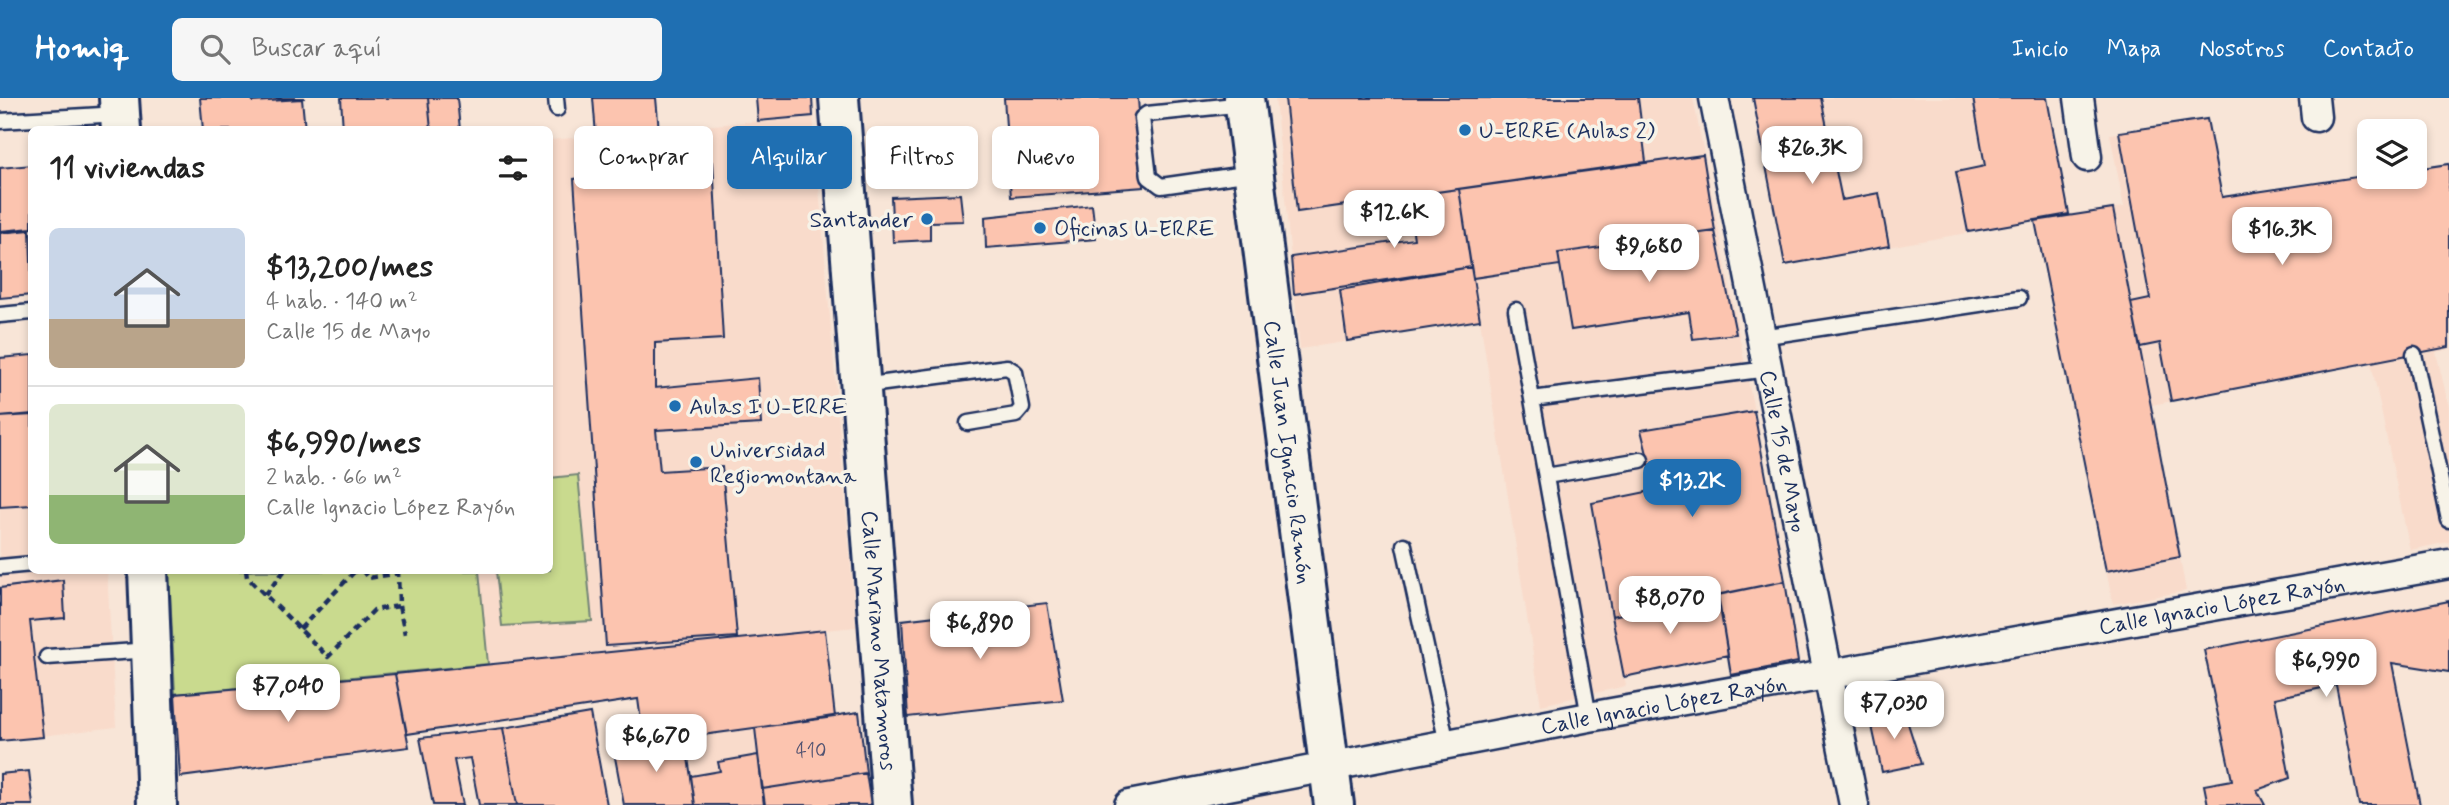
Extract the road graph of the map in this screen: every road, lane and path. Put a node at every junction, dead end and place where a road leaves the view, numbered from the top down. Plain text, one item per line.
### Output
1 (839, 98) edge
2 (1714, 98) edge
3 (2079, 98) edge
4 (1245, 101) edge
5 (120, 114) edge
6 (0, 121) edge
7 (2087, 157) dead end
8 (1254, 173) junction
9 (2020, 298) dead end
10 (1516, 310) dead end
11 (28, 312) edge
12 (0, 315) edge
13 (1761, 337) junction
14 (2414, 354) dead end
15 (1768, 369) junction
16 (860, 386) junction
17 (1532, 399) junction
18 (968, 423) dead end
19 (1641, 460) dead end
20 (1546, 476) junction
21 (2449, 520) edge
22 (1404, 545) dead end
23 (28, 564) edge
24 (2449, 564) edge
25 (0, 567) edge
26 (148, 574) edge
27 (247, 574) edge
28 (282, 574) edge
29 (352, 574) edge
30 (366, 574) edge
31 (389, 574) edge
32 (399, 574) edge
33 (265, 595) junction
34 (399, 606) junction
35 (300, 629) junction
36 (405, 634) dead end
37 (153, 650) junction
38 (47, 657) dead end
39 (1830, 675) junction
40 (1589, 717) junction
41 (1447, 744) junction
42 (1329, 766) junction
43 (157, 805) edge
44 (892, 805) edge
45 (1129, 805) edge
46 (1334, 805) edge
47 (1854, 805) edge

1 - 16 street, Calle Mariano Matamoros
2 - 13 street, Calle 15 de Mayo
3 - 7 street
4 - 8 street, Calle Juan Ignacio Ramón
4 - 8 lane
5 - 6 lane
8 - 42 street, Calle Juan Ignacio Ramón
9 - 13 lane
10 - 17 lane
11 - 12 lane
13 - 15 street, Calle 15 de Mayo
14 - 21 lane
15 - 17 lane
15 - 39 street, Calle 15 de Mayo
16 - 18 lane
16 - 44 street, Calle Mariano Matamoros
17 - 20 lane
19 - 20 lane
20 - 40 lane
22 - 41 lane
23 - 25 lane
24 - 39 street, Calle Ignacio López Rayón
26 - 37 street
27 - 33 path
28 - 33 path
29 - 35 path
30 - 31 path
32 - 34 path
33 - 35 path
34 - 35 path
34 - 36 path
37 - 38 lane
37 - 43 street
39 - 40 street, Calle Ignacio López Rayón
39 - 47 street, Calle 15 de Mayo
40 - 41 street, Calle Ignacio López Rayón
41 - 42 street, Calle Ignacio López Rayón
42 - 45 street, Calle Ignacio López Rayón
42 - 46 street, Calle Juan Ignacio Ramón

